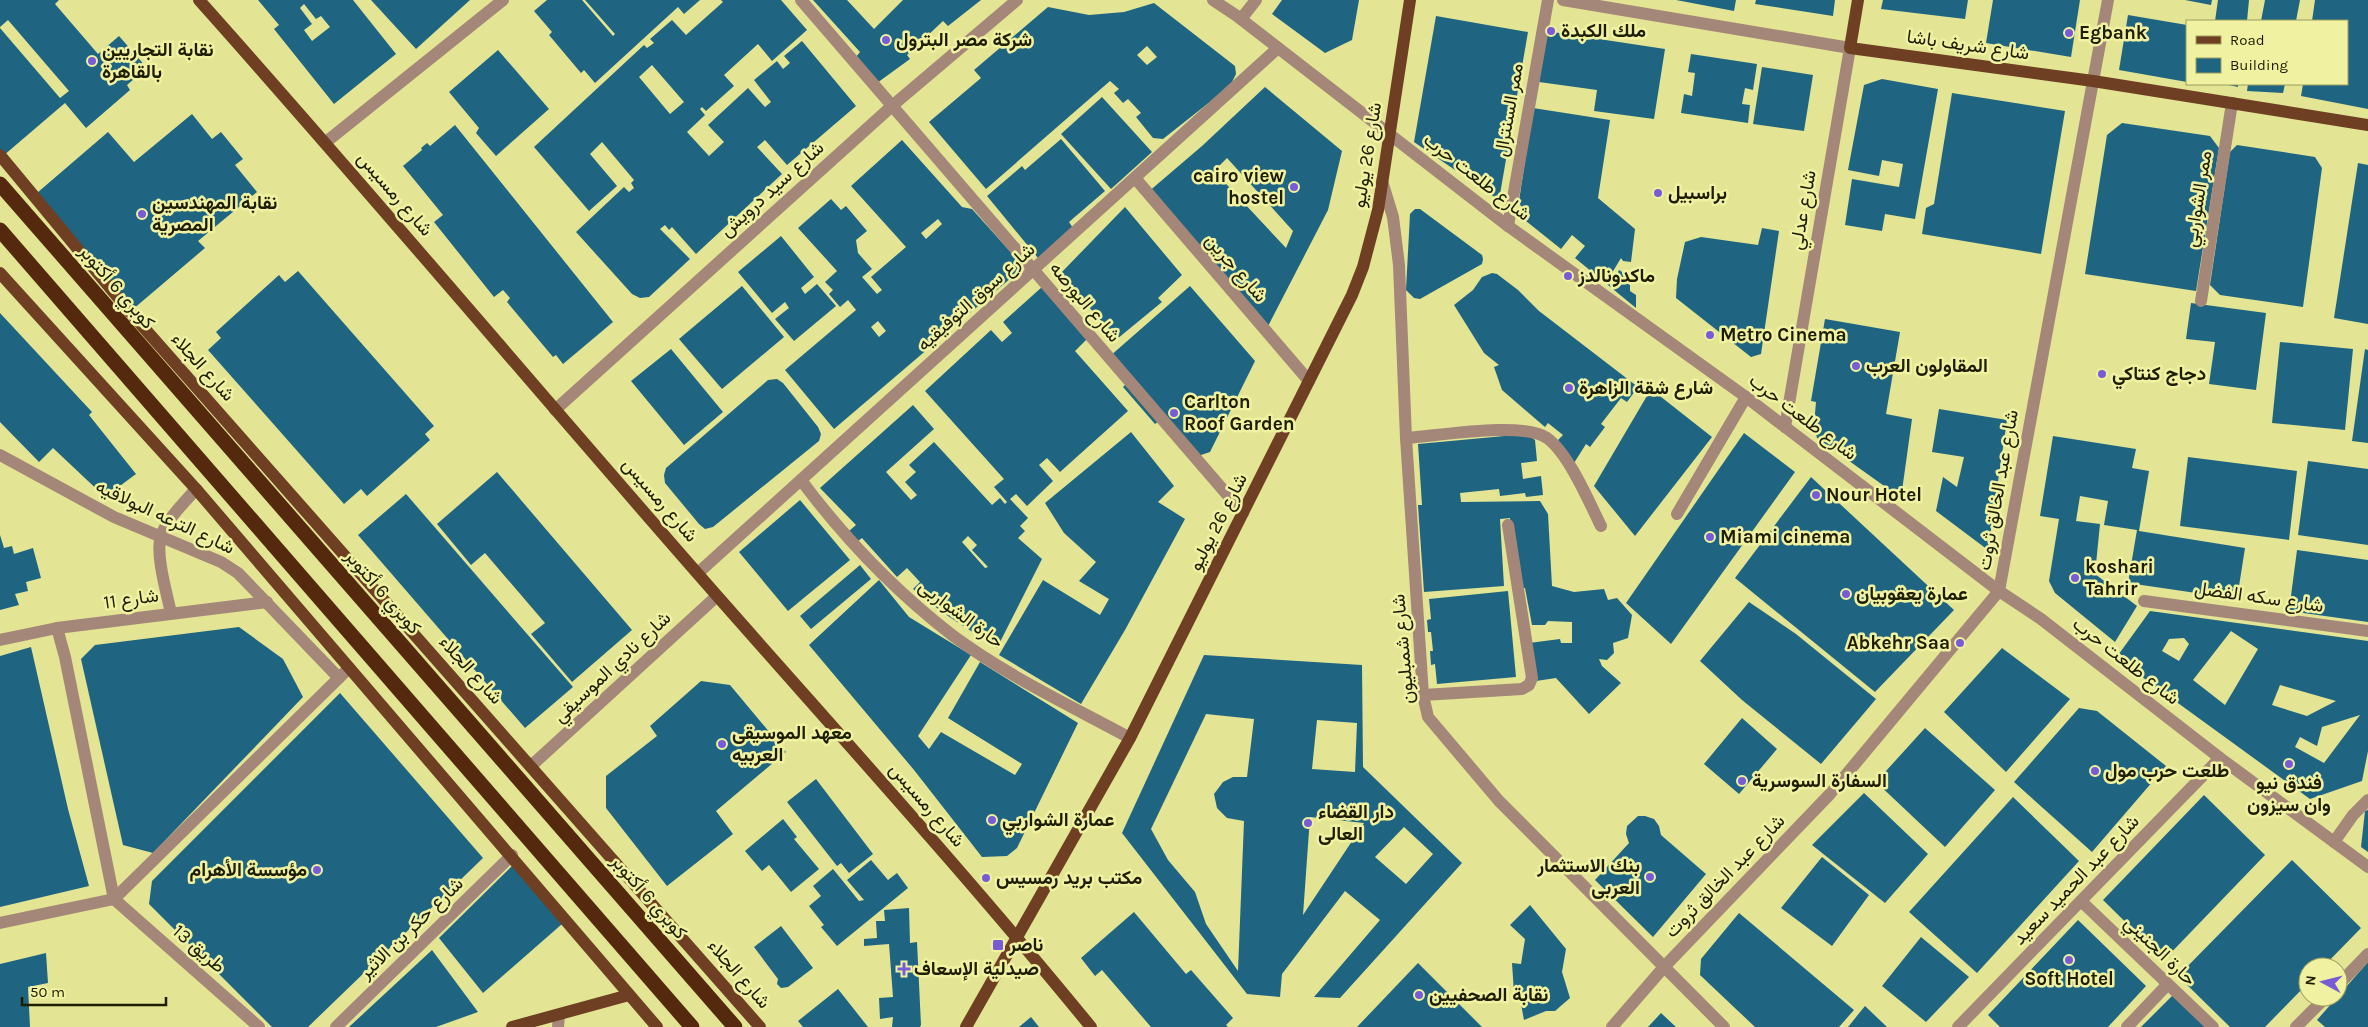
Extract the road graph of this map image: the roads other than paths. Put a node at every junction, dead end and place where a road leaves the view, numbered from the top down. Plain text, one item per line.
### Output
1 (199, 0) edge
2 (503, 0) edge
3 (801, 0) edge
4 (1017, 0) edge
5 (1213, 0) edge
6 (1256, 0) edge
7 (1410, 0) edge
8 (1548, 0) edge
9 (1563, 0) edge
10 (1858, 0) edge
11 (2108, 0) edge
12 (1241, 19) junction
13 (1278, 48) junction
14 (1850, 48) junction
15 (2093, 81) junction
16 (2232, 103) junction
17 (892, 106) junction
18 (2368, 125) edge
19 (1390, 134) junction
20 (326, 142) junction
21 (0, 155) edge
22 (1135, 178) junction
23 (1382, 181) junction
24 (0, 184) edge
25 (1508, 226) junction
26 (0, 230) edge
27 (1033, 270) junction
28 (0, 273) edge
29 (2200, 301) dead end
30 (1309, 381) junction
31 (1746, 397) junction
32 (555, 410) junction
33 (1785, 427) junction
34 (1406, 438) junction
35 (0, 456) edge
36 (801, 480) junction
37 (196, 489) junction
38 (1243, 513) junction
39 (1677, 514) dead end
40 (1508, 525) dead end
41 (1601, 526) dead end
42 (161, 537) junction
43 (698, 573) junction
44 (1999, 591) junction
45 (717, 596) junction
46 (2144, 601) dead end
47 (267, 602) junction
48 (171, 613) junction
49 (57, 628) junction
50 (2368, 631) edge
51 (0, 640) edge
52 (349, 668) junction
53 (339, 678) junction
54 (1423, 694) junction
55 (1130, 738) junction
56 (2220, 758) junction
57 (531, 766) junction
58 (2368, 800) edge
59 (2334, 842) junction
60 (512, 855) junction
61 (2368, 867) edge
62 (114, 899) junction
63 (2081, 901) junction
64 (0, 923) edge
65 (1017, 937) junction
66 (2368, 954) edge
67 (1664, 967) junction
68 (2348, 975) edge
69 (2167, 985) junction
70 (629, 995) junction
71 (2316, 1007) edge
72 (559, 1021) edge
73 (1966, 1024) edge
74 (259, 1027) edge
75 (336, 1027) edge
76 (512, 1027) edge
77 (657, 1027) edge
78 (692, 1027) edge
79 (736, 1027) edge
80 (760, 1027) edge
81 (966, 1027) edge
82 (1091, 1027) edge
83 (1612, 1027) edge
84 (1724, 1027) edge
85 (2127, 1027) edge
86 (2213, 1027) edge
87 (2296, 1027) edge

1 - 20 main road, شارع رمسيس
2 - 20 street
3 - 17 street, شارع البورصه
4 - 17 street, شارع سيد درويش
5 - 12 street, شارع طلعت حرب
6 - 12 street
7 - 19 main road, شارع 26 يوليو
8 - 25 street, ممر السنترال
9 - 14 street, شارع شريف باشا
10 - 14 main road, شارع عدلي
11 - 15 street, شارع عبد الخالق ثروت
12 - 13 street, شارع طلعت حرب
13 - 19 street, شارع طلعت حرب
13 - 22 street, شارع سوق التوفيقيه
14 - 15 main road, شارع شريف باشا
14 - 33 street, شارع عدلي
15 - 16 main road, شارع شريف باشا
15 - 44 street, شارع عبد الخالق ثروت
16 - 18 main road, شارع شريف باشا
16 - 29 street, ممر الشواربي
17 - 27 street, شارع البورصه
17 - 32 street, شارع سيد درويش
19 - 23 main road, شارع 26 يوليو
19 - 25 street, شارع طلعت حرب
20 - 32 main road, شارع رمسيس
21 - 57 main road, شارع الجلاء
22 - 27 street, شارع سوق التوفيقيه
22 - 30 street, شارع جرين
23 - 30 main road, شارع 26 يوليو
23 - 34 street, شارع شمبليون
24 - 79 highway, كوبري 6 أكتوبر
25 - 31 street, شارع طلعت حرب
26 - 78 highway
27 - 36 street, شارع سوق التوفيقيه
27 - 38 street, شارع البورصه
28 - 37 main road
30 - 38 main road, شارع 26 يوليو
31 - 33 street, شارع طلعت حرب
31 - 39 street
32 - 43 main road, شارع رمسيس
33 - 44 street, شارع طلعت حرب
34 - 41 street
34 - 54 street, شارع شمبليون
35 - 42 street, شارع الترعه البولاقيه
36 - 43 street, شارع سوق التوفيقيه
36 - 55 street, حارة الشواربى
37 - 42 street
37 - 52 main road
38 - 55 main road, شارع 26 يوليو
40 - 54 street
42 - 47 street, شارع الترعه البولاقيه
42 - 48 street
43 - 45 main road, شارع رمسيس
44 - 56 street, شارع طلعت حرب
44 - 67 street, شارع عبد الخالق ثروت
45 - 57 street, شارع نادي الموسيقي
45 - 65 main road, شارع رمسيس
46 - 50 street, شارع سكه الفضل
47 - 48 street, شارع 11
47 - 53 street, شارع الترعه البولاقيه
48 - 49 street, شارع 11
49 - 51 street, شارع 11
49 - 62 street
52 - 53 street
52 - 60 main road
53 - 62 street
54 - 67 street, شارع شمبليون
55 - 65 main road, شارع 26 يوليو
56 - 59 street, شارع طلعت حرب
56 - 63 street, شارع عبد الحميد سعيد
57 - 80 main road, شارع الجلاء
58 - 59 street
59 - 61 street, شارع طلعت حرب
60 - 70 main road
60 - 75 street, شارع حكر بن الاثير
62 - 64 street
62 - 74 street, طريق 13
63 - 69 street, حارة الجنيني
63 - 73 street, شارع عبد الحميد سعيد
65 - 81 main road, شارع 26 يوليو
65 - 82 main road, شارع رمسيس
66 - 68 street
67 - 83 street, شارع عبد الخالق ثروت
67 - 84 street, شارع شمبليون
69 - 85 street
69 - 86 street, حارة الجنيني
70 - 72 main road
70 - 77 main road
71 - 87 street
72 - 76 main road

